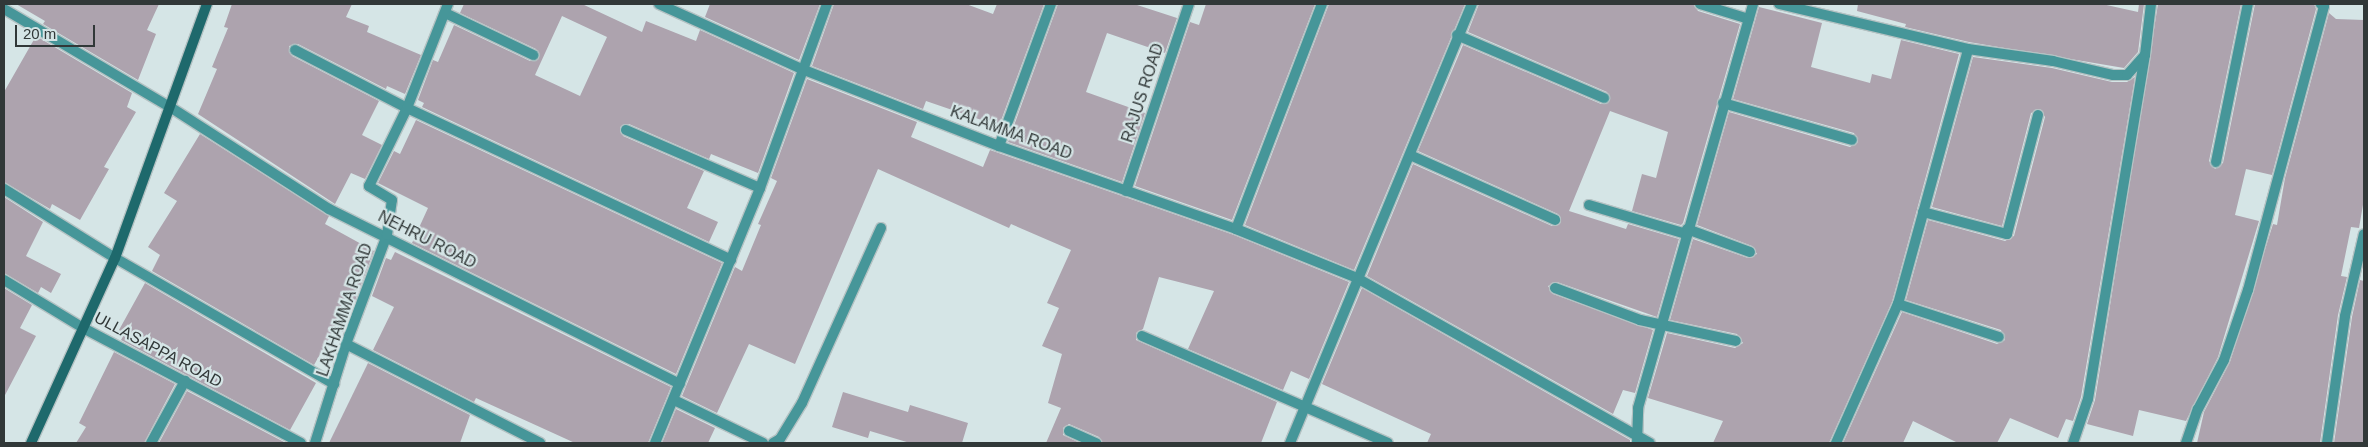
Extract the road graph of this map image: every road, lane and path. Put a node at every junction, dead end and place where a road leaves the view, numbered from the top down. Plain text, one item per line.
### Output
1 (207, 4) edge
2 (660, 4) edge
3 (827, 4) edge
4 (1051, 4) edge
5 (1188, 4) edge
6 (1322, 4) edge
7 (1472, 4) edge
8 (1700, 4) edge
9 (1753, 4) edge
10 (1779, 4) edge
11 (2151, 4) edge
12 (2248, 4) edge
13 (2321, 4) edge
14 (447, 8) edge
15 (4, 9) edge
16 (1749, 19) junction
17 (1458, 35) junction
18 (1968, 49) junction
19 (295, 50) dead end
20 (534, 55) dead end
21 (2145, 55) junction
22 (804, 70) junction
23 (1604, 98) dead end
24 (1723, 103) junction
25 (170, 108) junction
26 (407, 108) junction
27 (2038, 115) dead end
28 (626, 130) dead end
29 (1852, 140) dead end
30 (999, 146) junction
31 (1410, 155) junction
32 (2216, 162) dead end
33 (760, 188) junction
34 (4, 189) edge
35 (1126, 191) junction
36 (1589, 205) dead end
37 (1923, 212) junction
38 (1555, 220) dead end
39 (881, 228) dead end
40 (1236, 229) junction
41 (1687, 232) junction
42 (2364, 234) edge
43 (387, 235) junction
44 (1750, 252) dead end
45 (115, 258) junction
46 (731, 260) junction
47 (1357, 278) junction
48 (4, 280) edge
49 (1554, 288) dead end
50 (1898, 304) junction
51 (1663, 324) junction
52 (85, 329) junction
53 (1142, 336) dead end
54 (2000, 337) dead end
55 (1736, 341) dead end
56 (346, 344) junction
57 (185, 380) junction
58 (334, 384) junction
59 (680, 384) junction
60 (674, 400) junction
61 (1304, 407) junction
62 (1069, 431) dead end
63 (1638, 440) edge
64 (31, 443) edge
65 (151, 443) edge
66 (301, 443) edge
67 (315, 443) edge
68 (540, 443) edge
69 (655, 443) edge
70 (763, 443) edge
71 (773, 443) edge
72 (1096, 443) edge
73 (1290, 443) edge
74 (1388, 443) edge
75 (1650, 443) edge
76 (1836, 443) edge
77 (2073, 443) edge
78 (2186, 443) edge
79 (2326, 443) edge

1 - 25 main road
2 - 22 street, KALAMMA ROAD
3 - 22 street
4 - 30 street
5 - 35 street, RAJUS ROAD
6 - 40 street
7 - 17 street
8 - 16 street
9 - 16 street
10 - 18 street
11 - 21 street
12 - 32 street
13 - 78 street
14 - 20 street
14 - 26 street, LAKHAMMA ROAD
15 - 25 street, NEHRU ROAD
16 - 24 street
17 - 23 street
17 - 31 street
18 - 21 street
18 - 37 street
19 - 26 street
21 - 77 street
22 - 30 street, KALAMMA ROAD
22 - 33 street
24 - 29 street
24 - 41 street
25 - 43 street, NEHRU ROAD
25 - 45 main road
26 - 43 street, LAKHAMMA ROAD
26 - 46 street
27 - 37 street
28 - 33 street
30 - 35 street, KALAMMA ROAD
31 - 38 street
31 - 47 street
33 - 46 street
34 - 45 street
35 - 40 street, KALAMMA ROAD
36 - 41 street
37 - 50 street
39 - 71 street
40 - 47 street, KALAMMA ROAD
41 - 44 street
41 - 51 street
42 - 79 street
43 - 56 street, LAKHAMMA ROAD
43 - 59 street, NEHRU ROAD
45 - 52 main road
45 - 58 street
46 - 59 street
47 - 61 street
47 - 63 street, KALAMMA ROAD
48 - 52 street, ULLASAPPA ROAD
49 - 51 street
50 - 54 street
50 - 76 street
51 - 55 street
51 - 63 street
52 - 57 street, ULLASAPPA ROAD
52 - 64 main road
53 - 61 street
56 - 58 street, LAKHAMMA ROAD
56 - 68 street
57 - 65 street
57 - 66 street, ULLASAPPA ROAD
58 - 67 street, LAKHAMMA ROAD
59 - 60 street
60 - 69 street
60 - 70 street
61 - 73 street
61 - 74 street
62 - 72 street
63 - 75 street, KALAMMA ROAD

